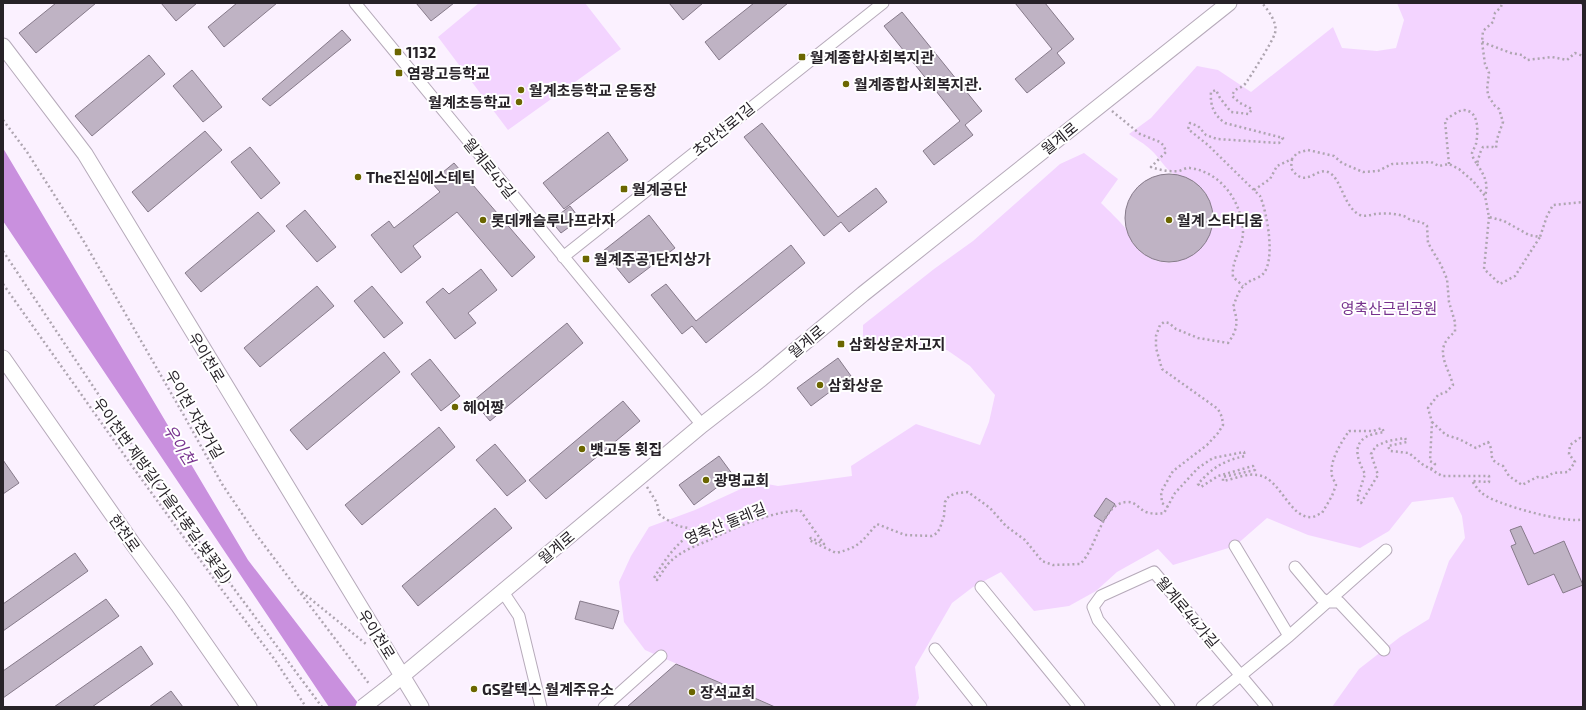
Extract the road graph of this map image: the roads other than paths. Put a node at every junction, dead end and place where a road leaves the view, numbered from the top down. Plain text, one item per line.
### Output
1 (355, 3) edge
2 (883, 3) edge
3 (1229, 3) edge
4 (3, 46) edge
5 (563, 257) junction
6 (3, 358) edge
7 (702, 425) junction
8 (1235, 546) dead end
9 (1386, 550) dead end
10 (1295, 567) dead end
11 (981, 587) dead end
12 (503, 592) junction
13 (1328, 602) junction
14 (1289, 636) junction
15 (935, 648) dead end
16 (1384, 650) dead end
17 (661, 656) dead end
18 (403, 675) junction
19 (1240, 676) junction
20 (246, 705) edge
21 (363, 707) edge
22 (421, 707) edge
23 (542, 707) edge
24 (604, 707) edge
25 (981, 707) edge
26 (1080, 707) edge
27 (1169, 707) edge
28 (1202, 707) edge
29 (1267, 707) edge

1 - 5 street, 월계로45길
2 - 5 street, 초안산로1길
3 - 7 main road, 월계로
4 - 18 main road, 우이천로
5 - 7 street, 월계로45길
6 - 20 main road, 한천로
7 - 12 main road, 월계로
8 - 14 street
9 - 13 street
10 - 13 street
11 - 26 street
12 - 18 main road, 월계로
12 - 23 street
13 - 14 street
13 - 16 street
14 - 19 street
15 - 25 street
17 - 24 street
18 - 21 main road, 월계로, bridge
18 - 22 main road, 우이천로
19 - 27 street, 월계로44가길
19 - 28 street
19 - 29 street

